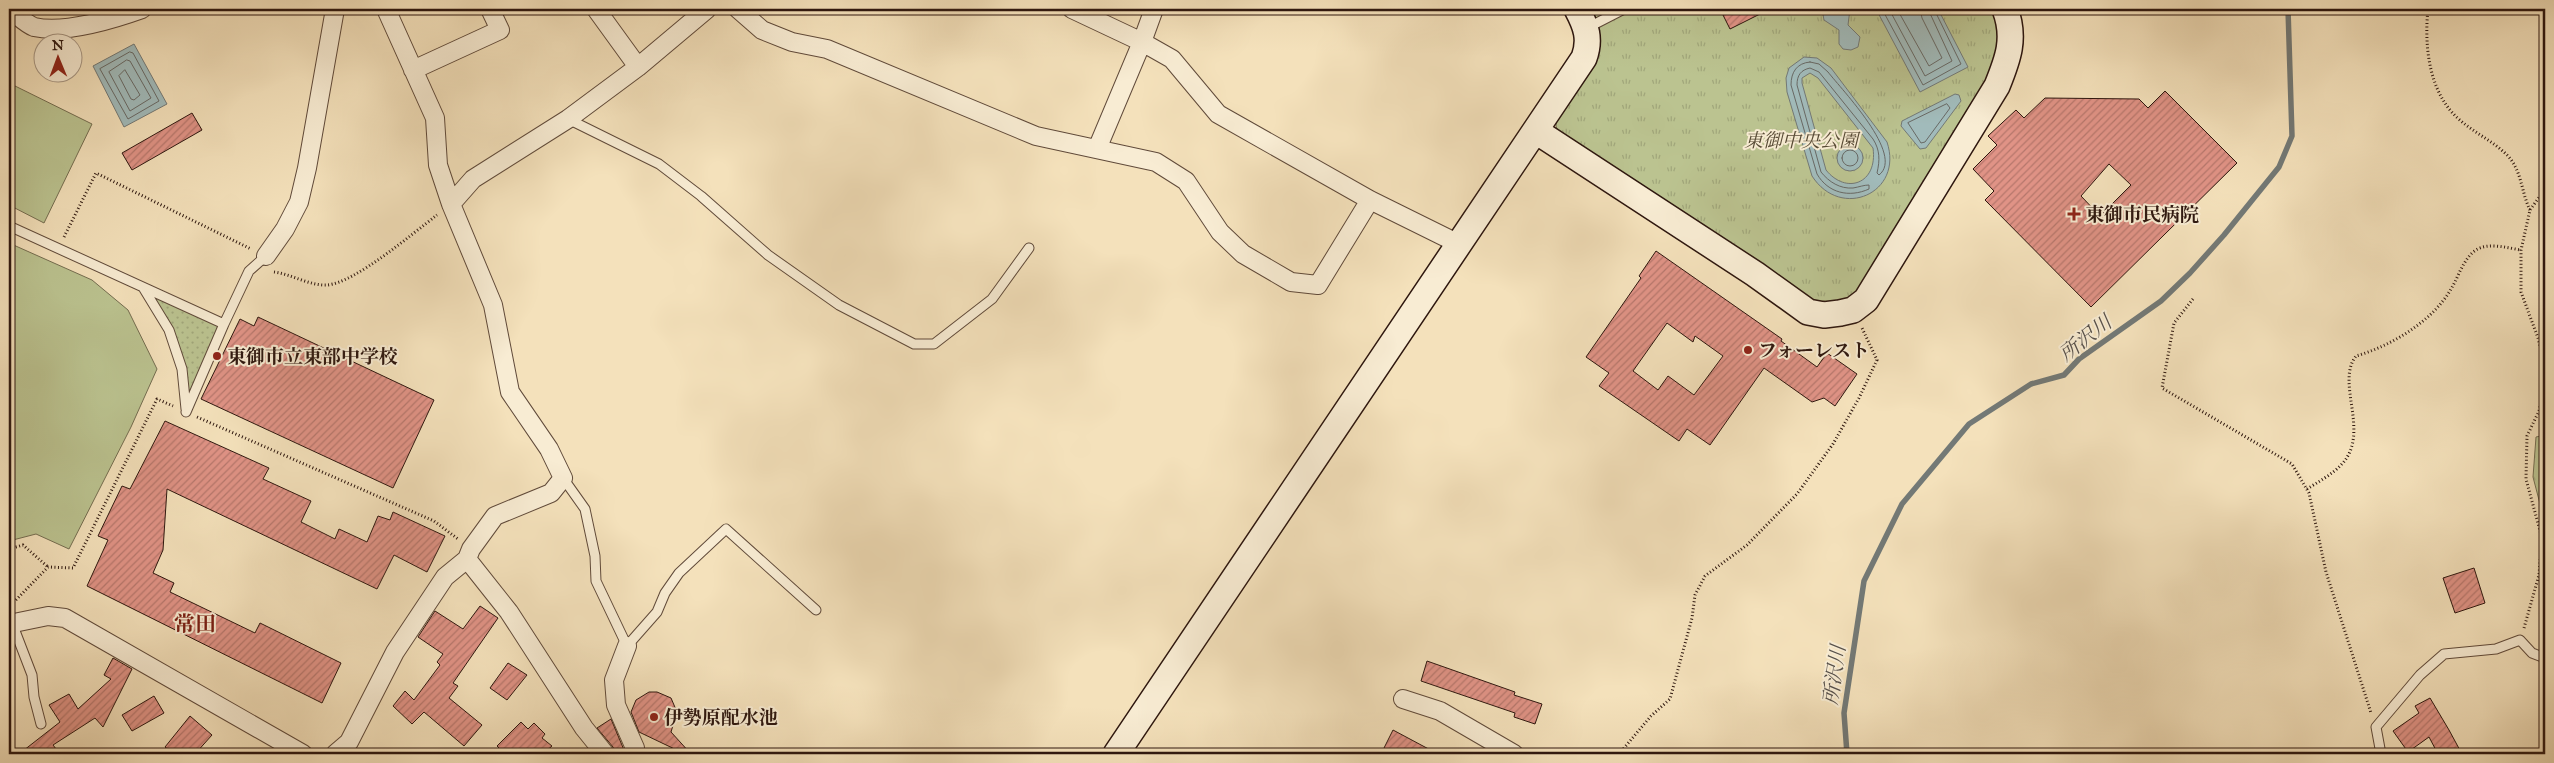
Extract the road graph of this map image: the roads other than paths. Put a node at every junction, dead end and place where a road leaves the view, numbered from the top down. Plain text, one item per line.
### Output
1 (9, 9) edge
2 (142, 9) edge
3 (335, 9) edge
4 (386, 9) edge
5 (490, 9) edge
6 (596, 9) edge
7 (707, 9) edge
8 (738, 9) edge
9 (1072, 9) edge
10 (1154, 9) edge
11 (1624, 9) edge
12 (2005, 9) edge
13 (1582, 18) edge
14 (1142, 42) junction
15 (638, 67) junction
16 (413, 70) junction
17 (568, 119) junction
18 (1536, 131) junction
19 (1096, 148) junction
20 (1370, 200) junction
21 (451, 204) junction
22 (9, 226) edge
23 (1459, 244) junction
24 (1029, 248) dead end
25 (266, 256) joint
26 (144, 289) junction
27 (224, 324) junction
28 (563, 478) junction
29 (469, 554) junction
30 (816, 610) dead end
31 (10, 618) edge
32 (627, 646) junction
33 (2545, 658) edge
34 (1403, 699) dead end
35 (41, 724) dead end
36 (282, 749) edge
37 (303, 754) edge
38 (335, 754) edge
39 (605, 754) edge
40 (635, 754) edge
41 (1116, 754) edge
42 (1514, 754) edge
43 (2381, 754) edge

1 - 2 street
3 - 25 street
4 - 16 street
5 - 16 street
6 - 15 street
7 - 15 street
8 - 19 street
9 - 14 street
10 - 14 street
11 - 13 lane
12 - 18 street
13 - 18 street
14 - 19 street
14 - 20 street
15 - 17 street
16 - 21 street
17 - 21 street
17 - 24 lane
18 - 23 street
19 - 20 street
20 - 23 street
21 - 28 street
22 - 26 lane
23 - 41 street
25 - 27 lane
26 - 27 lane
26 - 27 lane
28 - 29 street
28 - 32 lane
29 - 38 street
29 - 39 street
30 - 32 lane
31 - 35 lane
31 - 36 street
32 - 40 street
33 - 43 lane
34 - 42 street
36 - 37 street

